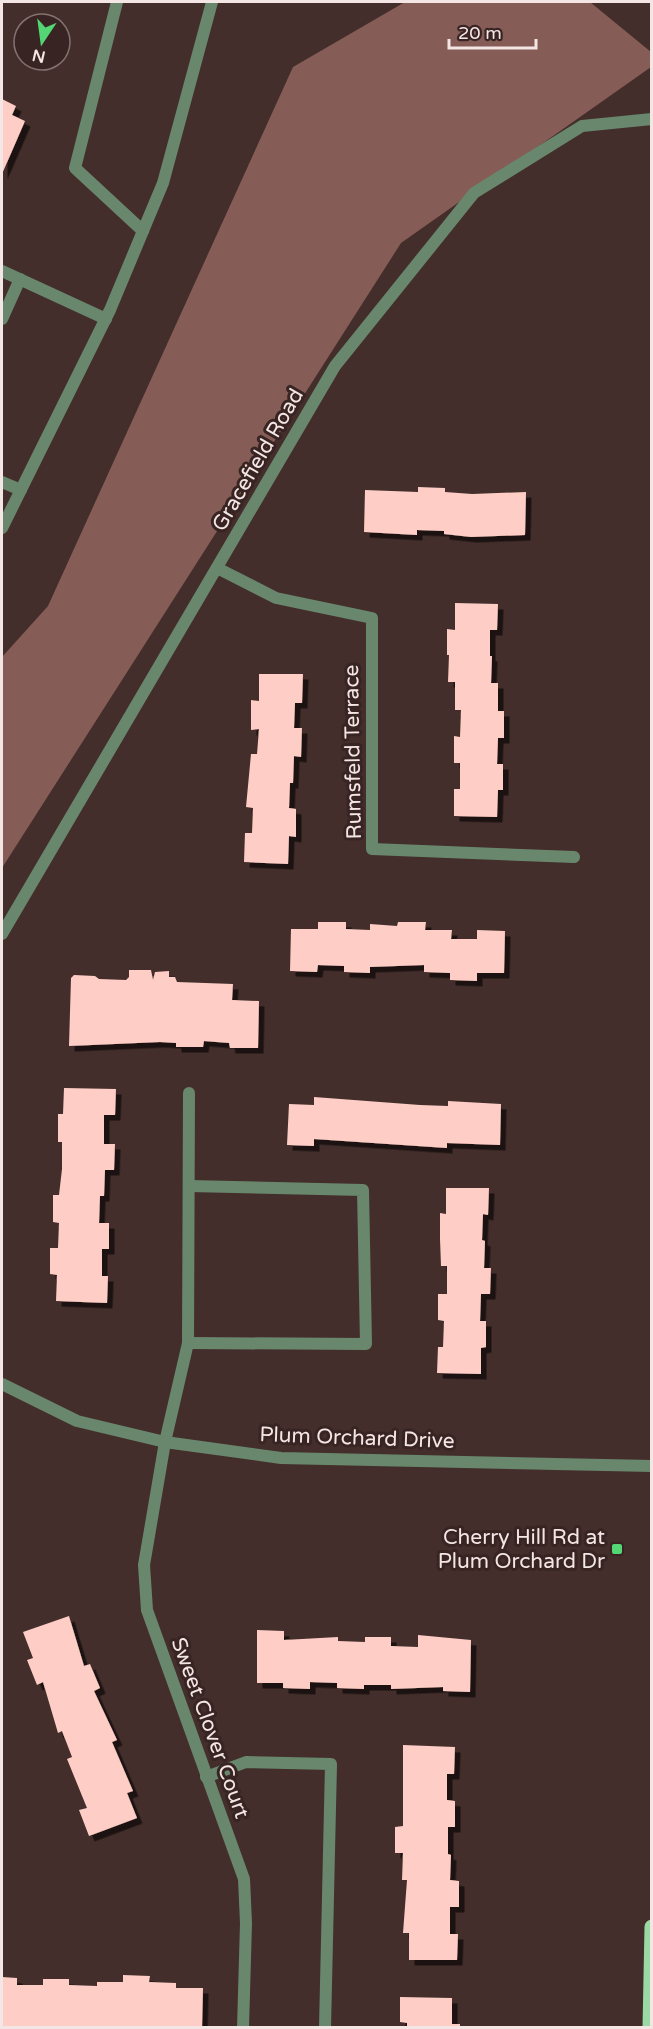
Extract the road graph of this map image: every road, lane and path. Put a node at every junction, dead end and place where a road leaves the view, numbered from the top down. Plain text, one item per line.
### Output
1 (117, 2) edge
2 (212, 2) edge
3 (651, 119) edge
4 (143, 231) junction
5 (2, 271) edge
6 (20, 279) junction
7 (2, 319) edge
8 (106, 319) junction
9 (2, 482) edge
10 (21, 490) junction
11 (2, 528) edge
12 (217, 568) junction
13 (574, 857) dead end
14 (2, 934) edge
15 (189, 1093) dead end
16 (189, 1186) junction
17 (188, 1343) junction
18 (2, 1384) edge
19 (165, 1442) junction
20 (651, 1466) edge
21 (206, 1777) junction
22 (651, 1927) edge
23 (243, 2028) edge
24 (325, 2028) edge
25 (650, 2028) edge

1 - 4 street
2 - 4 street
3 - 12 street, Gracefield Road
4 - 8 street
5 - 6 street
6 - 7 street
6 - 8 street
8 - 10 street
9 - 10 street
10 - 11 street
12 - 13 street, Rumsfeld Terrace
12 - 14 street, Gracefield Road
15 - 16 street, Sweet Clover Court
16 - 17 street, Sweet Clover Court
16 - 17 street
17 - 19 street, Sweet Clover Court
18 - 19 street, Plum Orchard Drive
19 - 20 street, Plum Orchard Drive
19 - 21 street, Sweet Clover Court
21 - 23 street, Sweet Clover Court
21 - 24 street
22 - 25 main road

